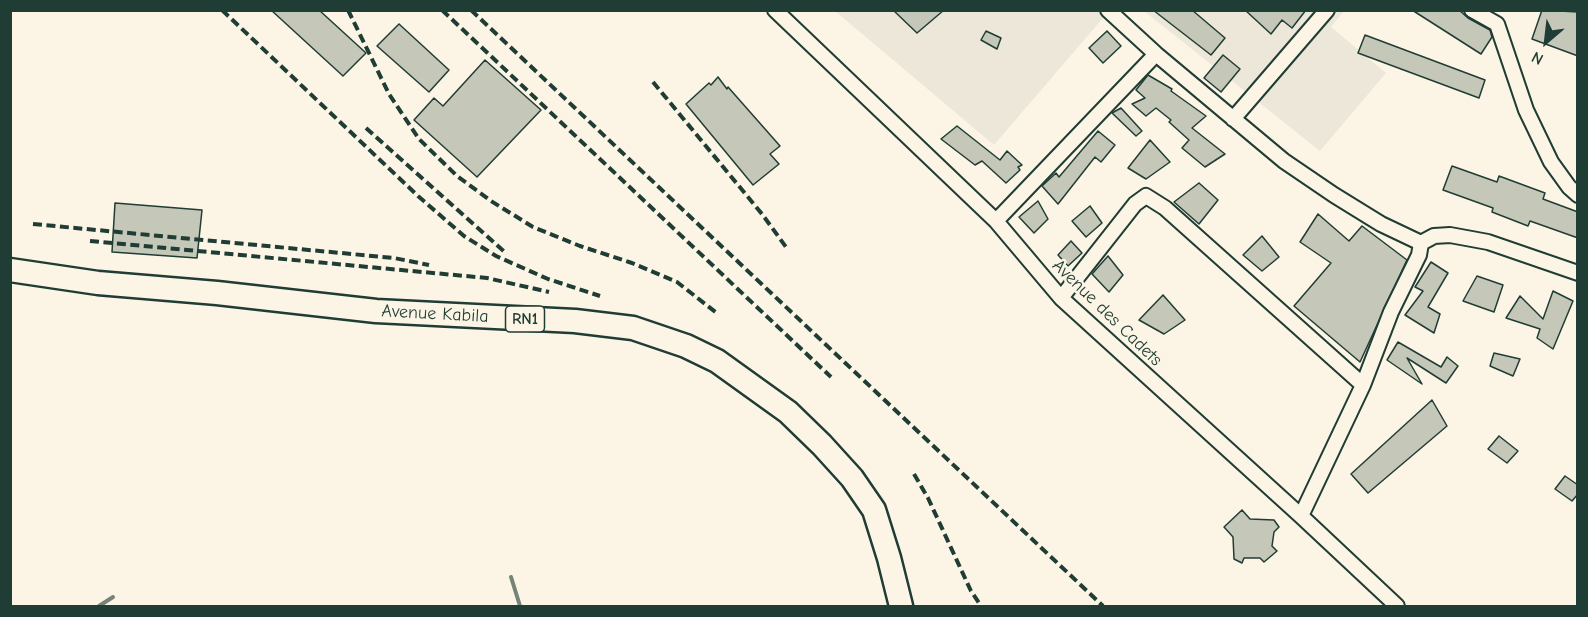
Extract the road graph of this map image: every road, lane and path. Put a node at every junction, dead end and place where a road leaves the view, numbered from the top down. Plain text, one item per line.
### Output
1 (775, 10) edge
2 (1108, 10) edge
3 (1327, 10) edge
4 (1472, 10) edge
5 (1156, 54) junction
6 (1233, 119) junction
7 (1578, 195) edge
8 (996, 220) junction
9 (1421, 243) junction
10 (10, 270) edge
11 (1578, 273) edge
12 (1061, 298) junction
13 (1363, 385) junction
14 (1301, 516) junction
15 (901, 606) edge
16 (1397, 606) edge

1 - 8 street, Avenue des Cadets
2 - 5 street
3 - 6 street
4 - 7 street
5 - 6 street
5 - 8 street
6 - 9 street
8 - 12 street, Avenue des Cadets
9 - 11 street
9 - 13 street
10 - 15 highway, Avenue Kabila / RN1
12 - 13 street
12 - 14 street, Avenue des Cadets
13 - 14 street
14 - 16 street, Avenue des Cadets

